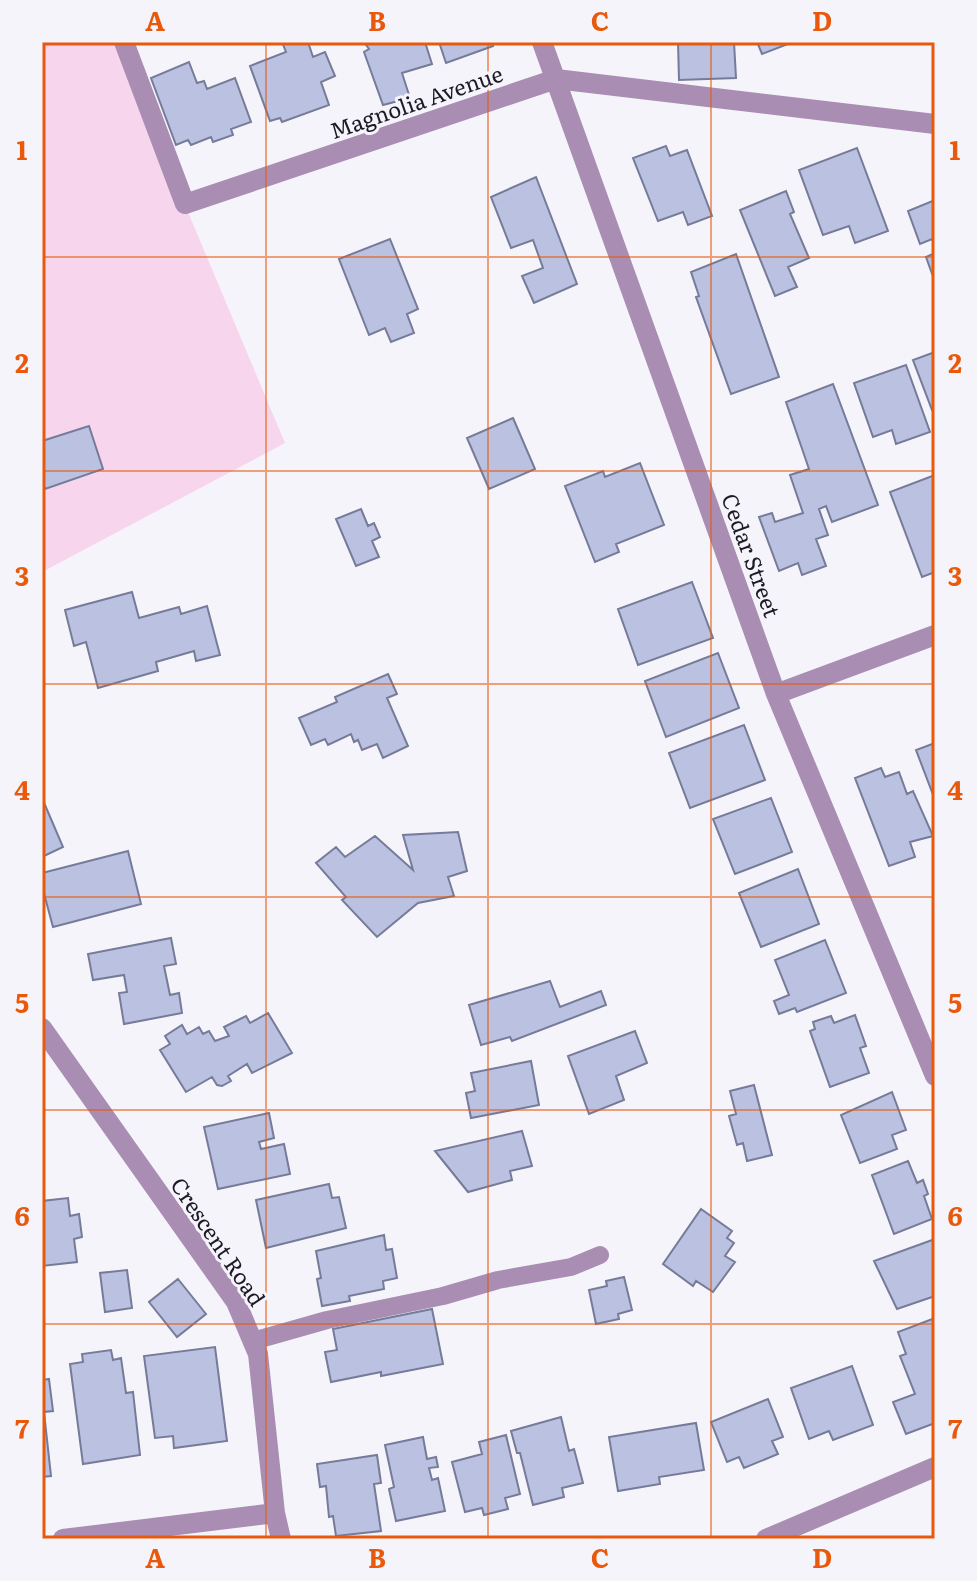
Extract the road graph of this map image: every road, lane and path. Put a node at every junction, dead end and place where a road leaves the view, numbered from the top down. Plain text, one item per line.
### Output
1 (124, 42) edge
2 (542, 42) edge
3 (556, 79) junction
4 (935, 124) edge
5 (935, 635) edge
6 (776, 694) junction
7 (42, 1028) edge
8 (935, 1076) edge
9 (600, 1255) dead end
10 (253, 1341) junction
11 (935, 1467) edge
12 (275, 1513) junction
13 (63, 1539) edge
14 (281, 1539) edge
15 (766, 1539) edge

1 - 3 street, Magnolia Avenue
2 - 3 street, Cedar Street
3 - 4 street, Magnolia Avenue
3 - 6 street, Cedar Street
5 - 6 street
6 - 8 street, Cedar Street
7 - 10 street, Crescent Road
9 - 10 lane
10 - 12 street, Crescent Road
11 - 15 street
12 - 13 street
12 - 14 street, Crescent Road

